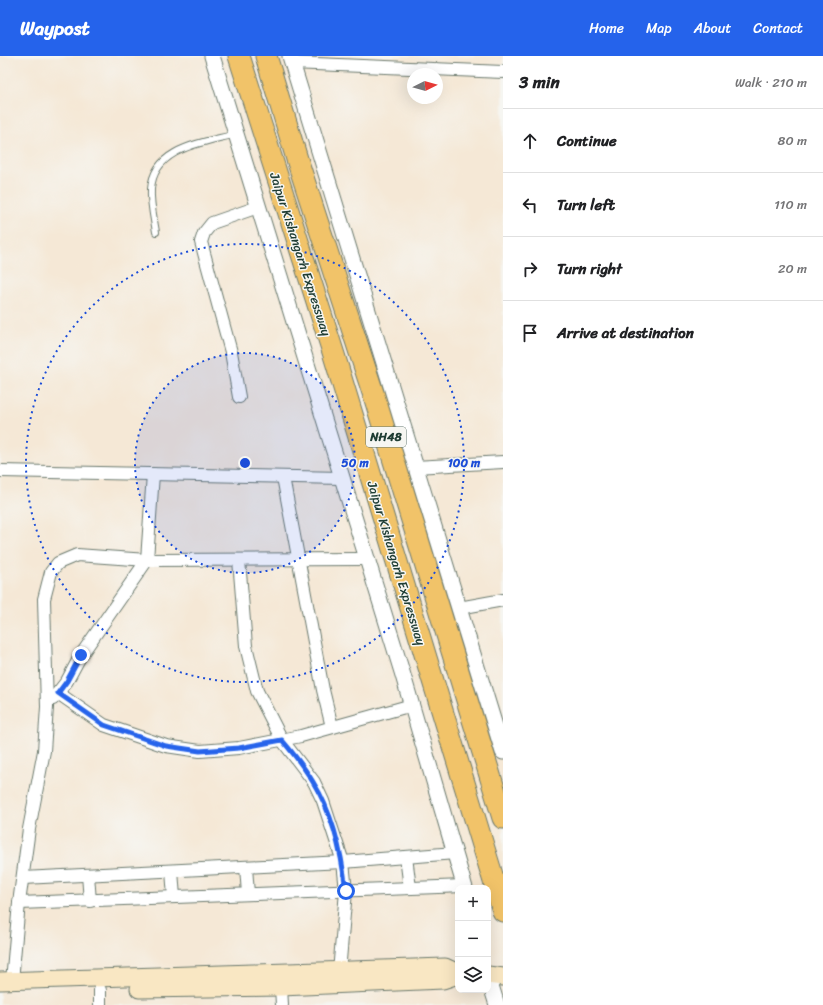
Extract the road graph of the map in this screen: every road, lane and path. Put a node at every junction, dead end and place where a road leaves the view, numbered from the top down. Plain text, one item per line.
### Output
1 (212, 56) edge
2 (239, 56) edge
3 (266, 56) edge
4 (291, 59) edge
5 (503, 72) edge
6 (236, 134) junction
7 (258, 207) junction
8 (156, 232) dead end
9 (239, 397) dead end
10 (503, 462) edge
11 (415, 467) junction
12 (0, 471) edge
13 (153, 474) junction
14 (283, 477) junction
15 (342, 478) junction
16 (299, 559) junction
17 (367, 559) junction
18 (147, 560) junction
19 (239, 560) junction
20 (503, 600) edge
21 (459, 608) junction
22 (58, 693) junction
23 (412, 705) junction
24 (47, 707) junction
25 (332, 727) junction
26 (282, 740) junction
27 (503, 752) edge
28 (503, 818) edge
29 (455, 853) junction
30 (406, 857) junction
31 (343, 862) junction
32 (246, 867) junction
33 (172, 871) junction
34 (88, 874) junction
35 (23, 878) junction
36 (463, 885) edge
37 (455, 887) edge
38 (410, 888) junction
39 (346, 891) junction
40 (248, 894) junction
41 (174, 898) junction
42 (90, 901) junction
43 (19, 903) junction
44 (501, 905) edge
45 (339, 972) junction
46 (455, 972) edge
47 (455, 975) edge
48 (491, 975) edge
49 (503, 977) edge
50 (6, 981) edge
51 (491, 985) edge
52 (282, 987) junction
53 (0, 993) edge
54 (100, 998) edge
55 (282, 1005) edge
56 (497, 1005) edge

1 - 6 street
2 - 44 highway, Jaipur Kishangarh Expressway / NH48
3 - 28 highway, Jaipur Kishangarh Expressway / NH48
4 - 5 street
4 - 11 street
6 - 7 street
6 - 8 lane
7 - 9 street
7 - 15 street
10 - 11 street
11 - 21 street
12 - 13 street
13 - 14 street
13 - 18 street
14 - 15 street
14 - 16 street
15 - 17 street
16 - 17 street
16 - 19 street
16 - 25 street
17 - 23 street
18 - 19 street
18 - 22 street
18 - 24 street
19 - 26 street
20 - 21 street
21 - 27 street
22 - 24 street
22 - 26 street
23 - 25 street
23 - 29 street
24 - 35 street
25 - 26 street
26 - 31 street
29 - 30 street
29 - 36 street
30 - 31 street
30 - 38 street
31 - 32 street
31 - 39 street
32 - 33 street
32 - 40 street
33 - 34 street
33 - 41 street
34 - 35 street
34 - 42 street
35 - 43 street
37 - 38 street
38 - 39 street
39 - 40 street
39 - 45 street
40 - 41 street
41 - 42 street
42 - 43 street
43 - 50 street
45 - 46 main road
45 - 50 main road
47 - 52 main road
48 - 49 main road
51 - 56 street
52 - 54 main road
52 - 55 street
53 - 54 main road

